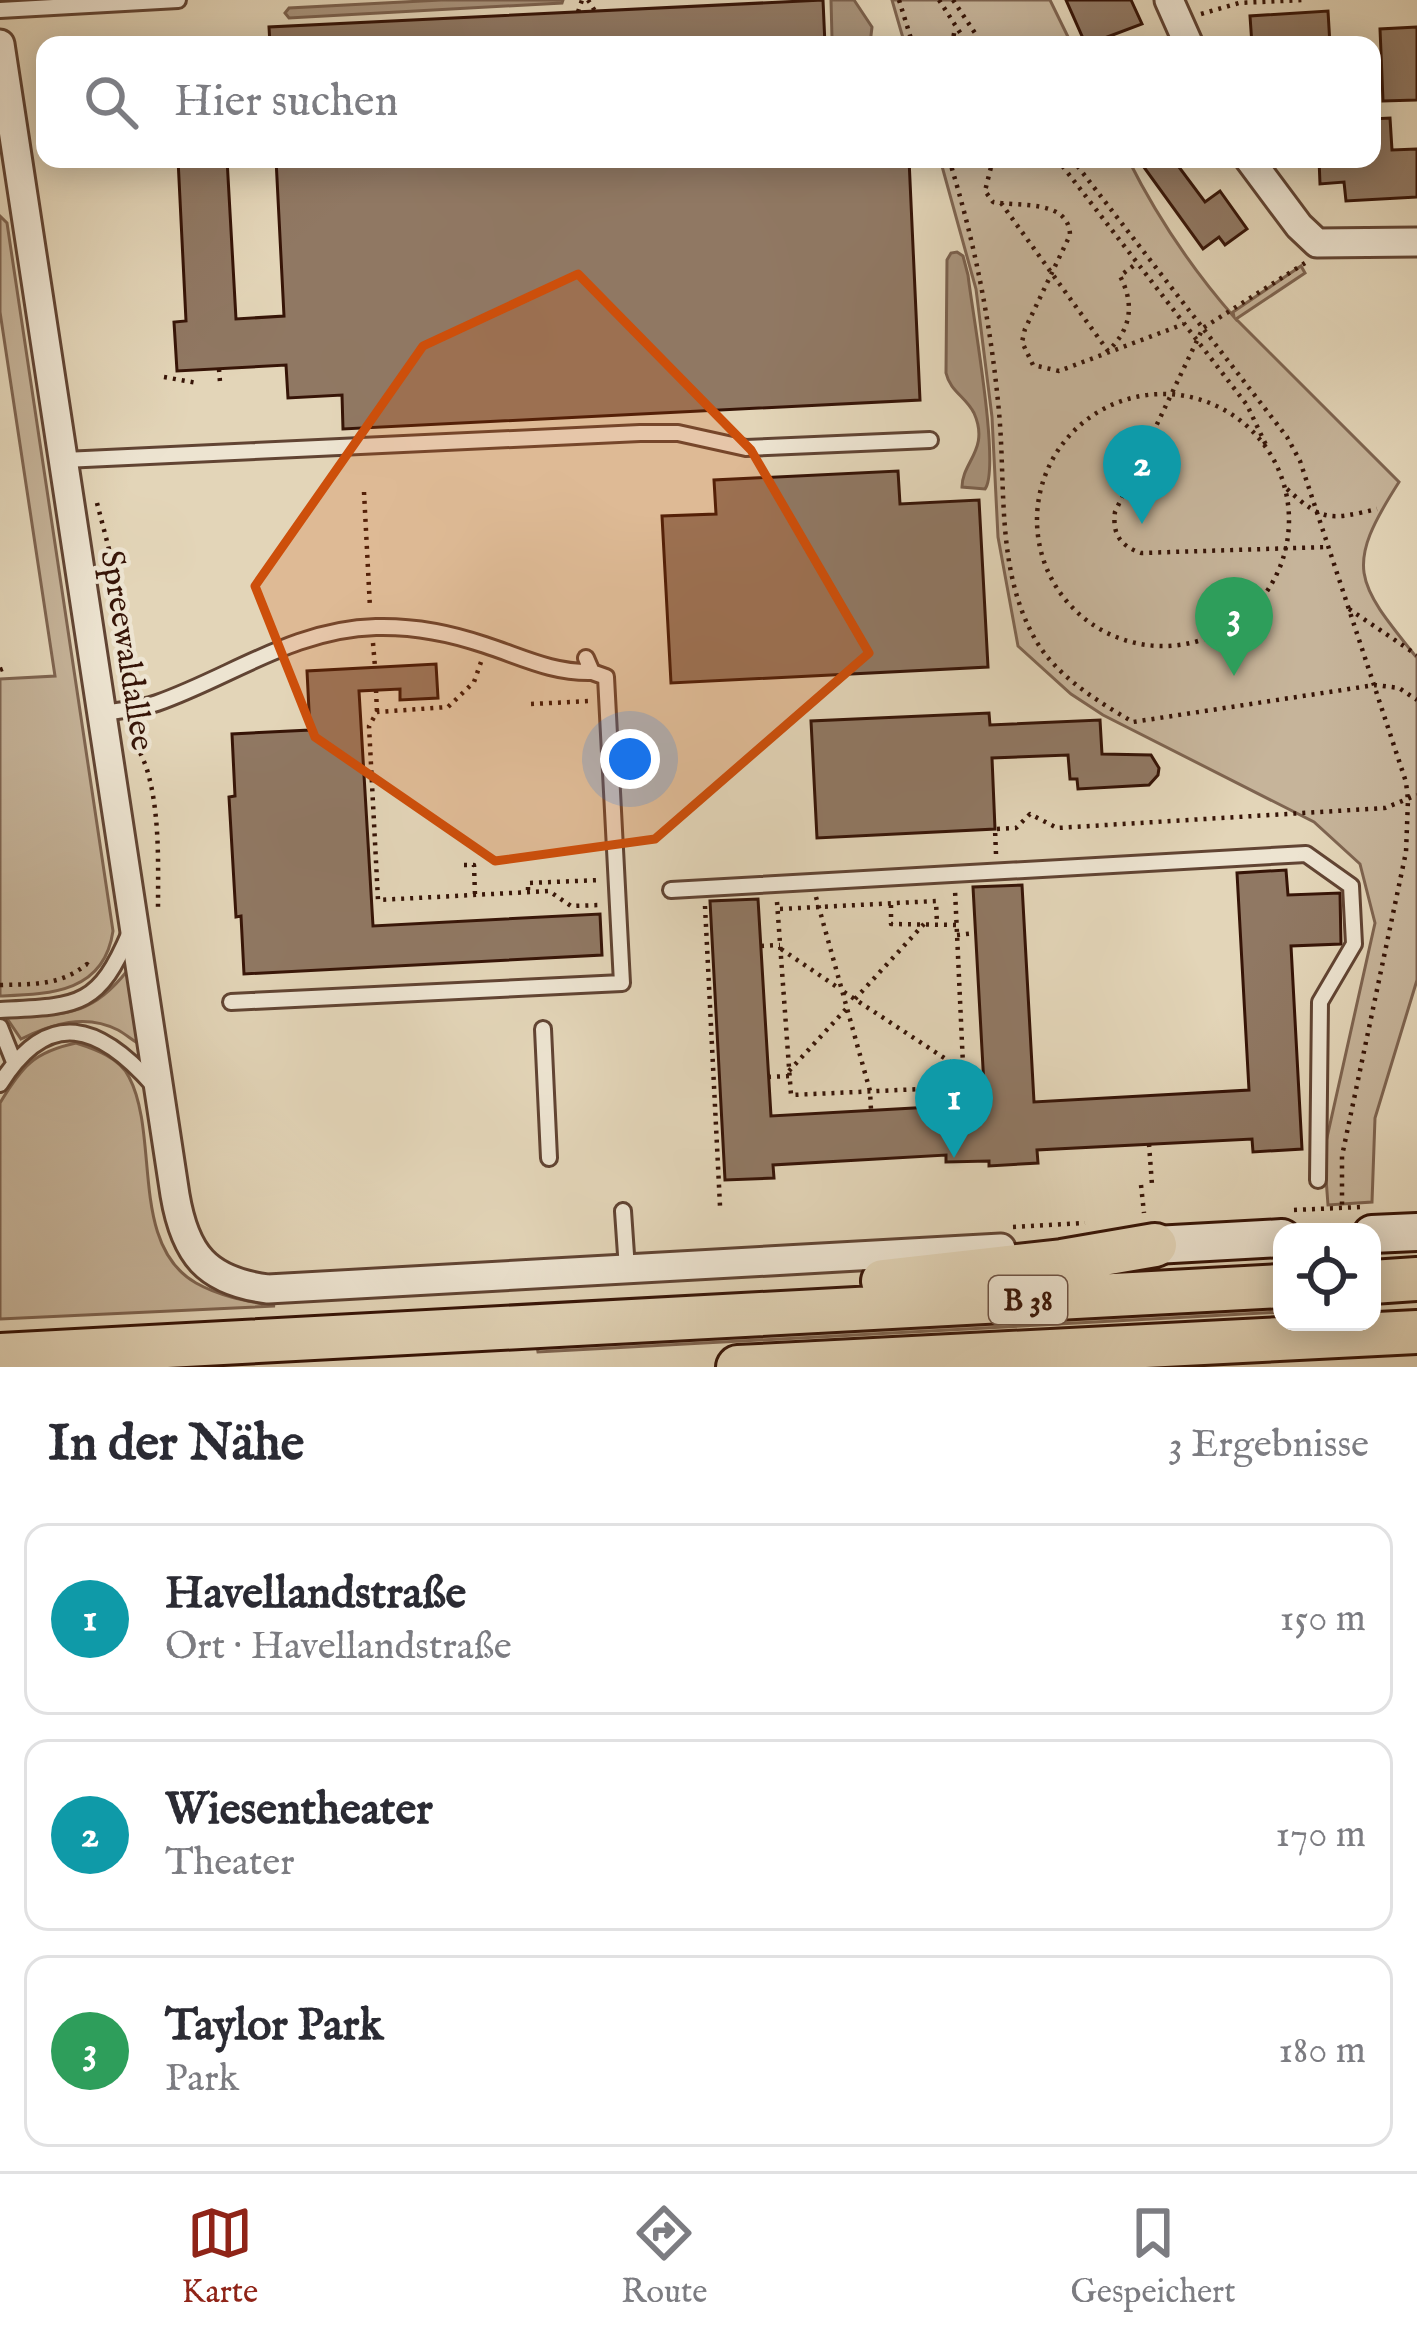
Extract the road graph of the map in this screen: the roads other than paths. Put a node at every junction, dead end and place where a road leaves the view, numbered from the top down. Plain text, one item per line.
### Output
1 (178, 0) edge
2 (0, 10) edge
3 (0, 44) edge
4 (1256, 168) edge
5 (1417, 242) edge
6 (930, 440) dead end
7 (76, 459) junction
8 (117, 711) junction
9 (670, 890) dead end
10 (146, 917) junction
11 (231, 1002) dead end
12 (0, 1010) edge
13 (0, 1027) edge
14 (543, 1029) dead end
15 (14, 1061) junction
16 (0, 1084) edge
17 (160, 1093) junction
18 (549, 1157) dead end
19 (1318, 1180) dead end
20 (622, 1210) dead end
21 (1376, 1220) edge
22 (1273, 1225) edge
23 (1150, 1232) junction
24 (1417, 1232) edge
25 (626, 1269) junction
26 (1417, 1280) edge
27 (1381, 1282) edge
28 (1273, 1286) edge
29 (774, 1313) junction
30 (1411, 1334) edge
31 (0, 1355) edge
32 (738, 1367) edge

1 - 2 lane
3 - 7 street, Spreewaldallee
4 - 5 street
6 - 7 lane
7 - 8 street, Spreewaldallee
8 - 10 street, Spreewaldallee
8 - 11 lane
9 - 19 lane
10 - 12 lane
10 - 17 street, Spreewaldallee
13 - 15 lane
14 - 18 lane
15 - 16 lane
15 - 17 lane
17 - 25 street, Spreewaldallee
20 - 25 lane
21 - 24 main road
22 - 23 main road
23 - 25 street
23 - 29 highway
26 - 27 highway
28 - 29 highway, B 38
29 - 31 highway, B 38
30 - 32 highway, B 38

